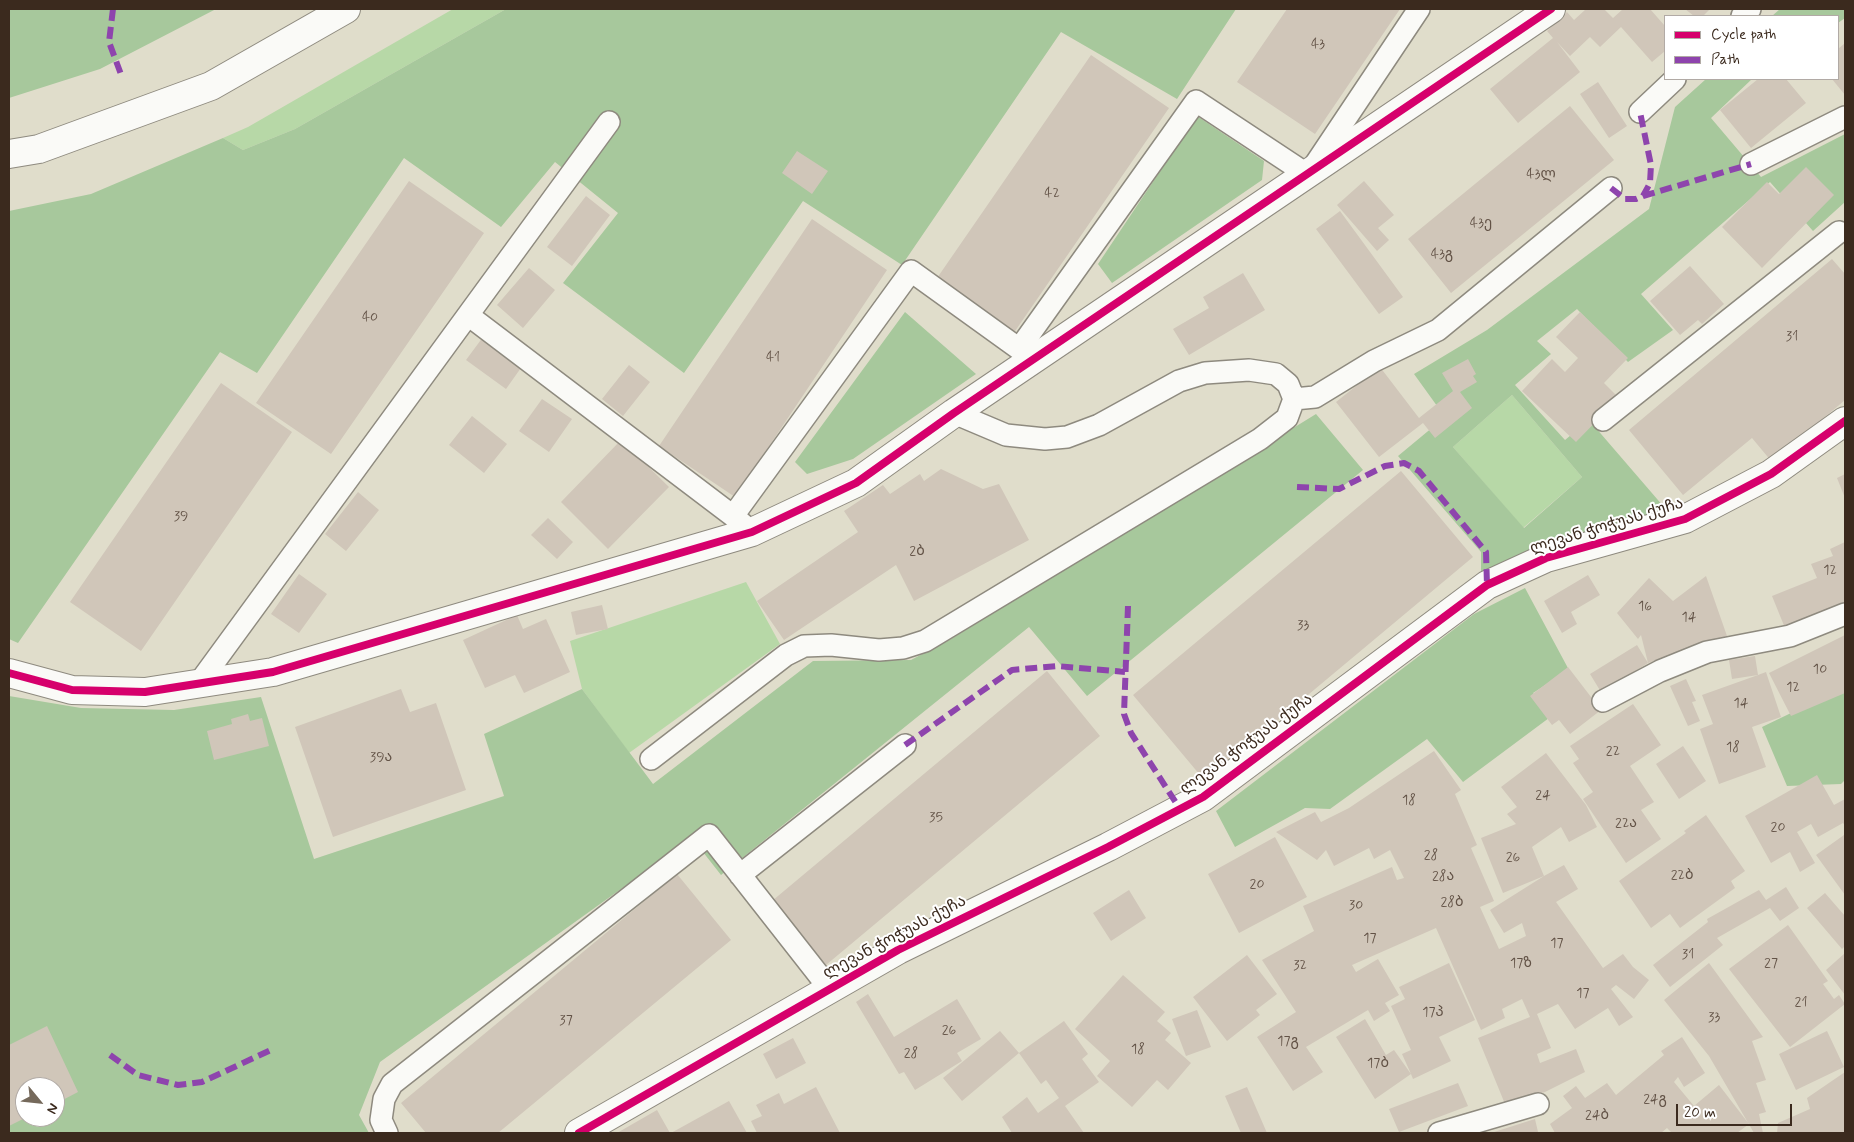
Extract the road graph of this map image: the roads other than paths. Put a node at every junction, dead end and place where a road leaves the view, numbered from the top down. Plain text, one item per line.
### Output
1 (346, 9) edge
2 (1419, 9) edge
3 (1551, 9) edge
4 (1674, 80) edge
5 (1640, 112) dead end
6 (1845, 116) edge
7 (609, 122) dead end
8 (9, 154) edge
9 (1751, 164) dead end
10 (1308, 174) junction
11 (1611, 188) dead end
12 (1843, 233) edge
13 (468, 315) junction
14 (1026, 354) junction
15 (1294, 399) junction
16 (954, 413) junction
17 (1603, 420) dead end
18 (1845, 421) edge
19 (743, 524) junction
20 (1845, 614) edge
21 (9, 674) edge
22 (199, 683) junction
23 (1603, 701) dead end
24 (904, 745) dead end
25 (651, 759) dead end
26 (740, 874) junction
27 (829, 988) junction
28 (1538, 1104) dead end
29 (387, 1133) edge
30 (579, 1133) edge
31 (1439, 1133) edge

1 - 8 street
2 - 10 lane
3 - 10 street
4 - 5 lane
6 - 9 lane
7 - 13 lane
10 - 14 street
10 - 14 lane
11 - 15 lane
12 - 17 lane
13 - 19 lane
13 - 22 lane
14 - 16 street
14 - 19 lane
15 - 16 lane
15 - 25 lane
16 - 19 street
18 - 27 street, ლევან ჭოჭუას ქუჩა
19 - 22 street
20 - 23 lane
21 - 22 street
24 - 26 lane
26 - 27 lane
26 - 29 lane
27 - 30 street, ლევან ჭოჭუას ქუჩა
28 - 31 lane

